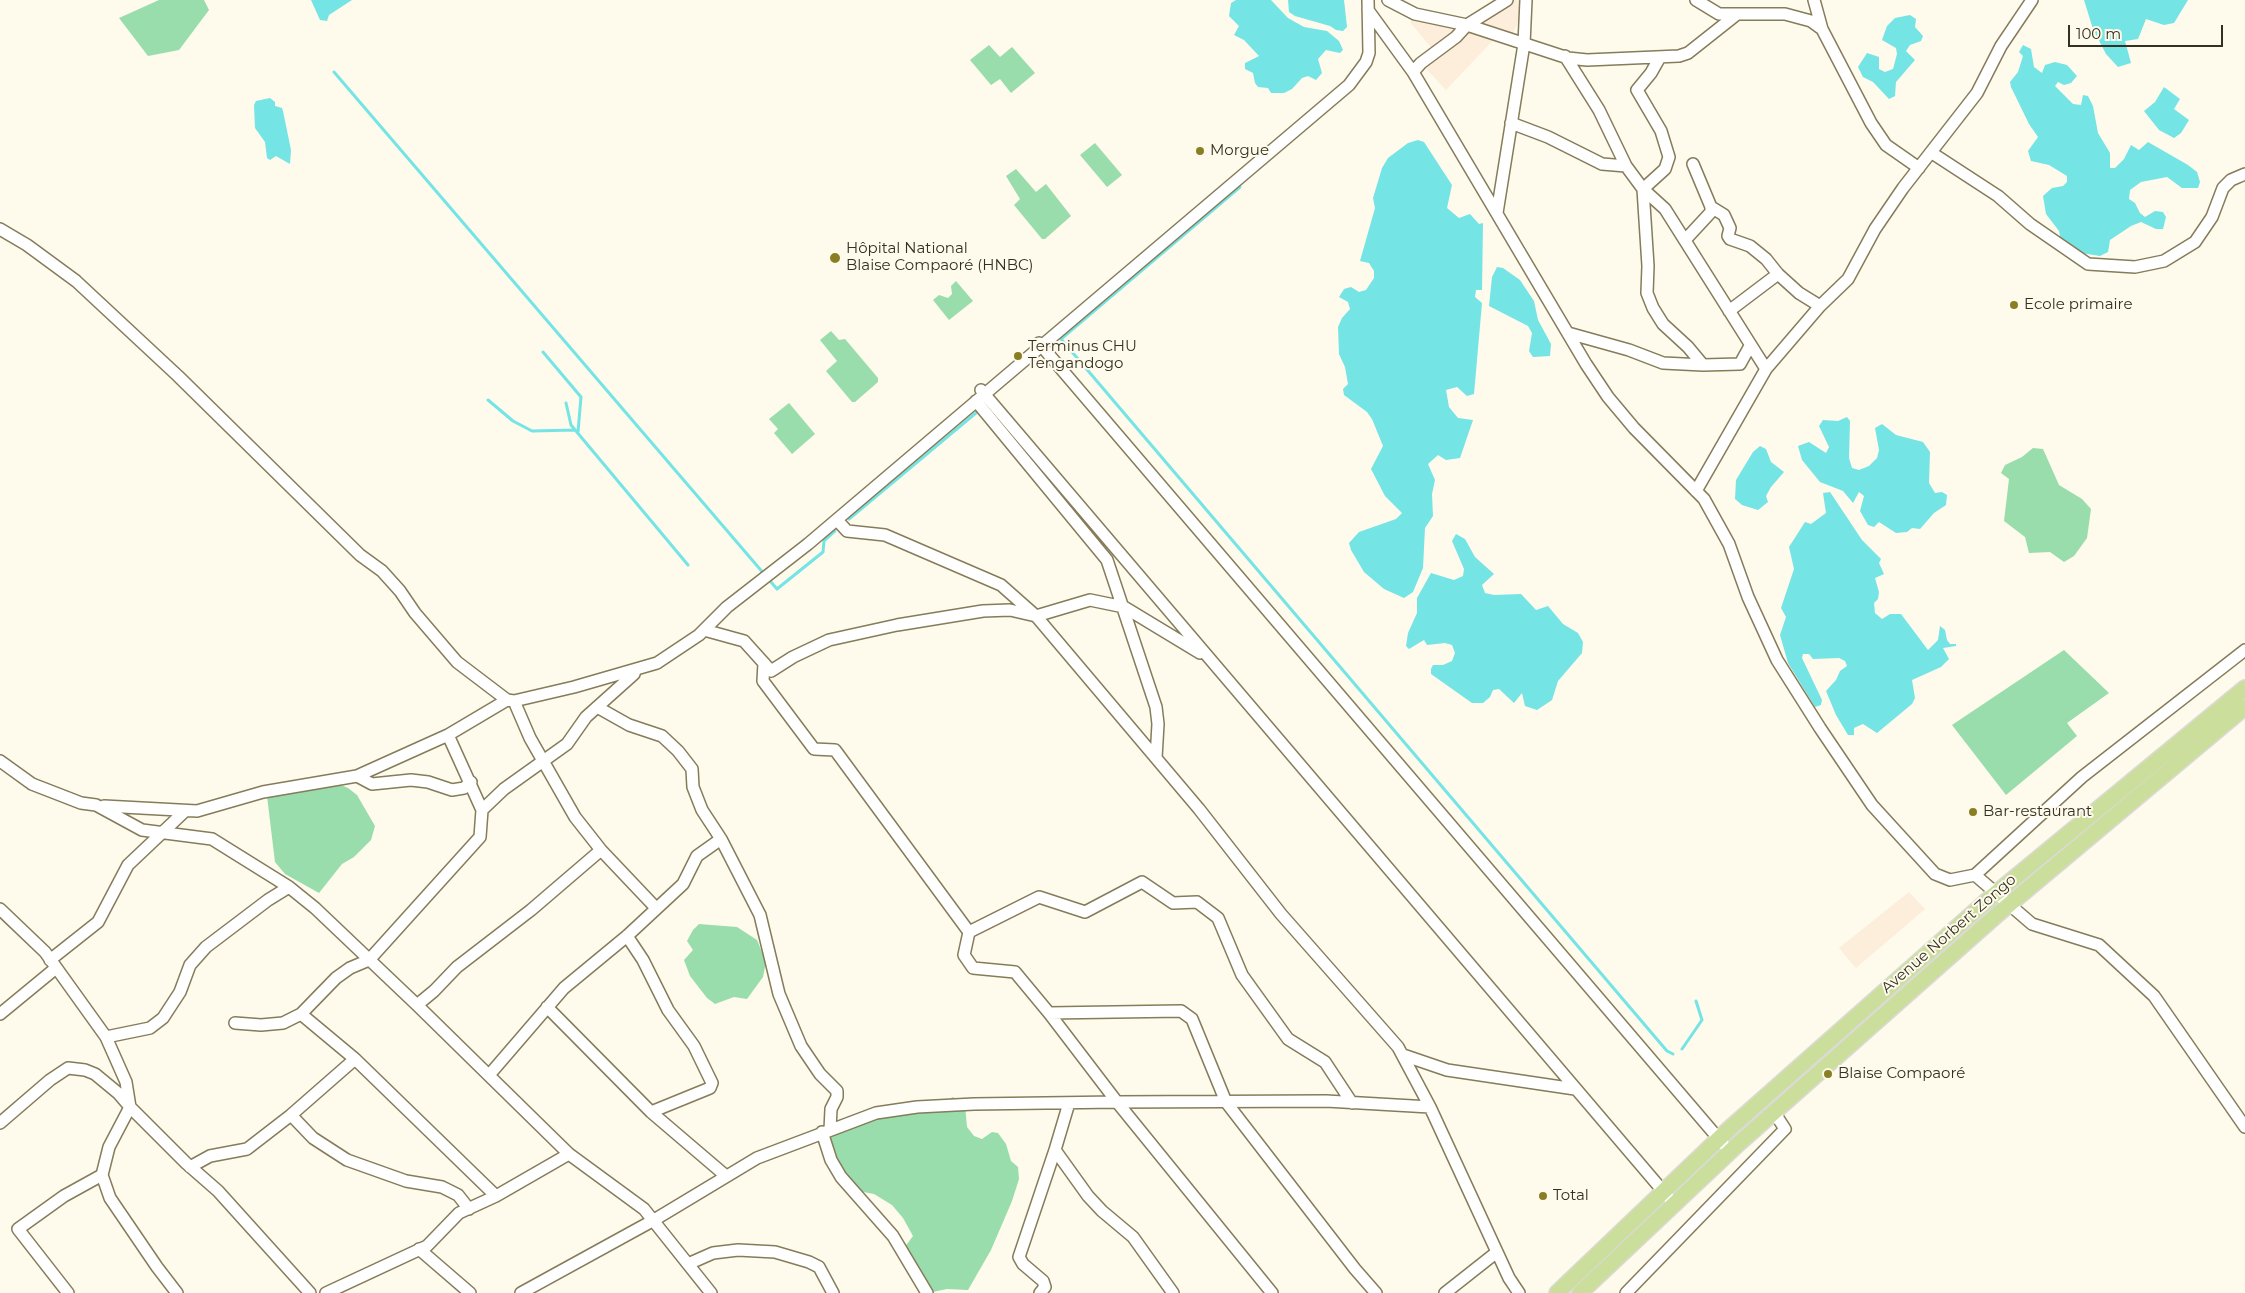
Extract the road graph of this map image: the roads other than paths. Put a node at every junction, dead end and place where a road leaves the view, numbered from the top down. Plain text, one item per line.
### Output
1 (1388, 0) edge
2 (1507, 0) edge
3 (1526, 0) edge
4 (1696, 0) edge
5 (1814, 0) edge
6 (2032, 0) edge
7 (1368, 5) edge
8 (1736, 15) junction
9 (1467, 26) junction
10 (1822, 29) junction
11 (1524, 44) junction
12 (1565, 56) junction
13 (1660, 57) junction
14 (1413, 72) junction
15 (1511, 122) junction
16 (1932, 153) junction
17 (1693, 164) dead end
18 (1626, 166) junction
19 (1919, 168) junction
20 (2245, 174) edge
21 (1643, 189) junction
22 (1712, 207) junction
23 (1496, 213) junction
24 (0, 229) edge
25 (1686, 239) junction
26 (1778, 274) junction
27 (1820, 306) junction
28 (1729, 310) junction
29 (1568, 334) junction
30 (1040, 344) junction
31 (1750, 346) junction
32 (1703, 365) junction
33 (1766, 368) junction
34 (980, 395) junction
35 (1696, 491) junction
36 (837, 520) junction
37 (1124, 607) junction
38 (1036, 616) junction
39 (704, 630) junction
40 (2245, 650) edge
41 (1208, 658) junction
42 (764, 663) junction
43 (635, 670) junction
44 (2245, 688) edge
45 (510, 700) junction
46 (597, 707) junction
47 (2245, 707) edge
48 (448, 735) junction
49 (1156, 758) junction
50 (0, 760) edge
51 (544, 763) junction
52 (357, 776) junction
53 (471, 782) junction
54 (96, 805) junction
55 (482, 810) junction
56 (184, 812) junction
57 (162, 832) junction
58 (721, 839) junction
59 (601, 850) junction
60 (1975, 875) junction
61 (289, 887) junction
62 (1996, 892) junction
63 (2009, 904) junction
64 (656, 908) junction
65 (1, 911) edge
66 (969, 932) junction
67 (627, 936) junction
68 (356, 947) junction
69 (369, 960) junction
70 (53, 964) junction
71 (350, 968) junction
72 (418, 1004) junction
73 (547, 1007) junction
74 (1050, 1013) junction
75 (0, 1014) edge
76 (301, 1014) junction
77 (235, 1023) dead end
78 (106, 1037) junction
79 (1403, 1055) junction
80 (355, 1059) junction
81 (490, 1074) junction
82 (1575, 1089) junction
83 (1117, 1102) junction
84 (1226, 1102) junction
85 (1068, 1103) junction
86 (1352, 1103) junction
87 (130, 1107) junction
88 (1430, 1107) junction
89 (651, 1112) junction
90 (1774, 1112) junction
91 (290, 1115) junction
92 (0, 1123) edge
93 (2245, 1127) edge
94 (826, 1131) junction
95 (1719, 1140) junction
96 (1055, 1150) junction
97 (1730, 1152) junction
98 (569, 1154) junction
99 (190, 1167) junction
100 (102, 1175) junction
101 (726, 1176) junction
102 (1663, 1192) junction
103 (496, 1196) junction
104 (1674, 1204) junction
105 (469, 1209) junction
106 (654, 1220) junction
107 (419, 1249) junction
108 (1497, 1252) junction
109 (688, 1264) junction
110 (68, 1293) edge
111 (177, 1293) edge
112 (310, 1293) edge
113 (326, 1293) edge
114 (470, 1293) edge
115 (521, 1293) edge
116 (711, 1293) edge
117 (833, 1293) edge
118 (927, 1293) edge
119 (1040, 1293) edge
120 (1173, 1293) edge
121 (1272, 1293) edge
122 (1376, 1293) edge
123 (1446, 1293) edge
124 (1519, 1293) edge
125 (1556, 1293) edge
126 (1580, 1293) edge
127 (1626, 1293) edge

1 - 9 street
2 - 9 street
3 - 11 street
4 - 8 street
5 - 10 street
6 - 16 street
7 - 14 street
7 - 30 street
8 - 10 street
8 - 13 street
9 - 11 street
9 - 14 street
10 - 19 street
11 - 12 street
11 - 15 street
12 - 13 street
12 - 18 street
13 - 21 street
14 - 23 street
15 - 18 street
15 - 23 street
16 - 19 street
16 - 20 street
17 - 22 street
18 - 21 street
19 - 27 street
21 - 25 street
21 - 32 street
22 - 25 street
22 - 26 street
23 - 29 street
24 - 45 street
25 - 28 street
26 - 27 street
26 - 28 street
27 - 33 street
28 - 31 street
29 - 32 street
29 - 35 street
30 - 34 street
30 - 95 street
31 - 32 street
31 - 33 street
33 - 35 street
34 - 36 street
34 - 37 street
34 - 41 street
35 - 60 street
36 - 38 street
36 - 39 street
37 - 38 street
37 - 41 street
37 - 49 street
38 - 42 street
38 - 49 street
39 - 42 street
39 - 43 street
40 - 60 street
41 - 82 street
42 - 66 street
43 - 45 street
43 - 46 street
44 - 62 main road, Avenue Norbert Zongo
45 - 48 street
45 - 51 street
46 - 51 street
46 - 58 street
47 - 63 main road, Avenue Norbert Zongo
48 - 52 street
48 - 53 street
49 - 79 street
50 - 54 street
51 - 55 street
51 - 59 street
52 - 53 street
52 - 56 street
53 - 55 street
54 - 56 street
54 - 57 street
55 - 69 street
56 - 57 street
57 - 61 street
57 - 70 street
58 - 64 street
58 - 94 street
59 - 64 street
59 - 72 street
60 - 62 street
61 - 68 street
61 - 78 street
62 - 63 street
62 - 95 main road, Avenue Norbert Zongo
63 - 90 main road, Avenue Norbert Zongo
63 - 93 street
64 - 67 street
65 - 70 street
66 - 74 street
66 - 86 street
67 - 73 street
67 - 89 street
68 - 69 street
68 - 71 street
69 - 71 street
69 - 72 street
70 - 75 street
70 - 78 street
71 - 76 street
72 - 81 street
73 - 81 street
73 - 89 street
74 - 83 street
74 - 84 street
76 - 77 street
76 - 80 street
78 - 87 street
79 - 82 street
79 - 88 street
80 - 91 street
80 - 103 street
81 - 98 street
82 - 102 street
83 - 84 street
83 - 85 street
83 - 121 street
84 - 86 street
84 - 122 street
85 - 94 street
85 - 96 street
86 - 88 street
87 - 92 street
87 - 99 street
87 - 100 street
88 - 108 street
89 - 101 street
90 - 97 main road, Avenue Norbert Zongo
90 - 127 street
91 - 99 street
91 - 105 street
94 - 101 street
94 - 118 street
95 - 97 street
95 - 102 main road, Avenue Norbert Zongo
96 - 119 street
96 - 120 street
97 - 104 main road, Avenue Norbert Zongo
98 - 103 street
98 - 106 street
99 - 112 street
100 - 110 street
100 - 111 street
101 - 106 street
102 - 104 street
102 - 125 main road, Avenue Norbert Zongo
103 - 105 street
104 - 126 main road, Avenue Norbert Zongo
105 - 107 street
106 - 109 street
106 - 115 street
107 - 113 street
107 - 114 street
108 - 123 street
108 - 124 street
109 - 116 street
109 - 117 street

